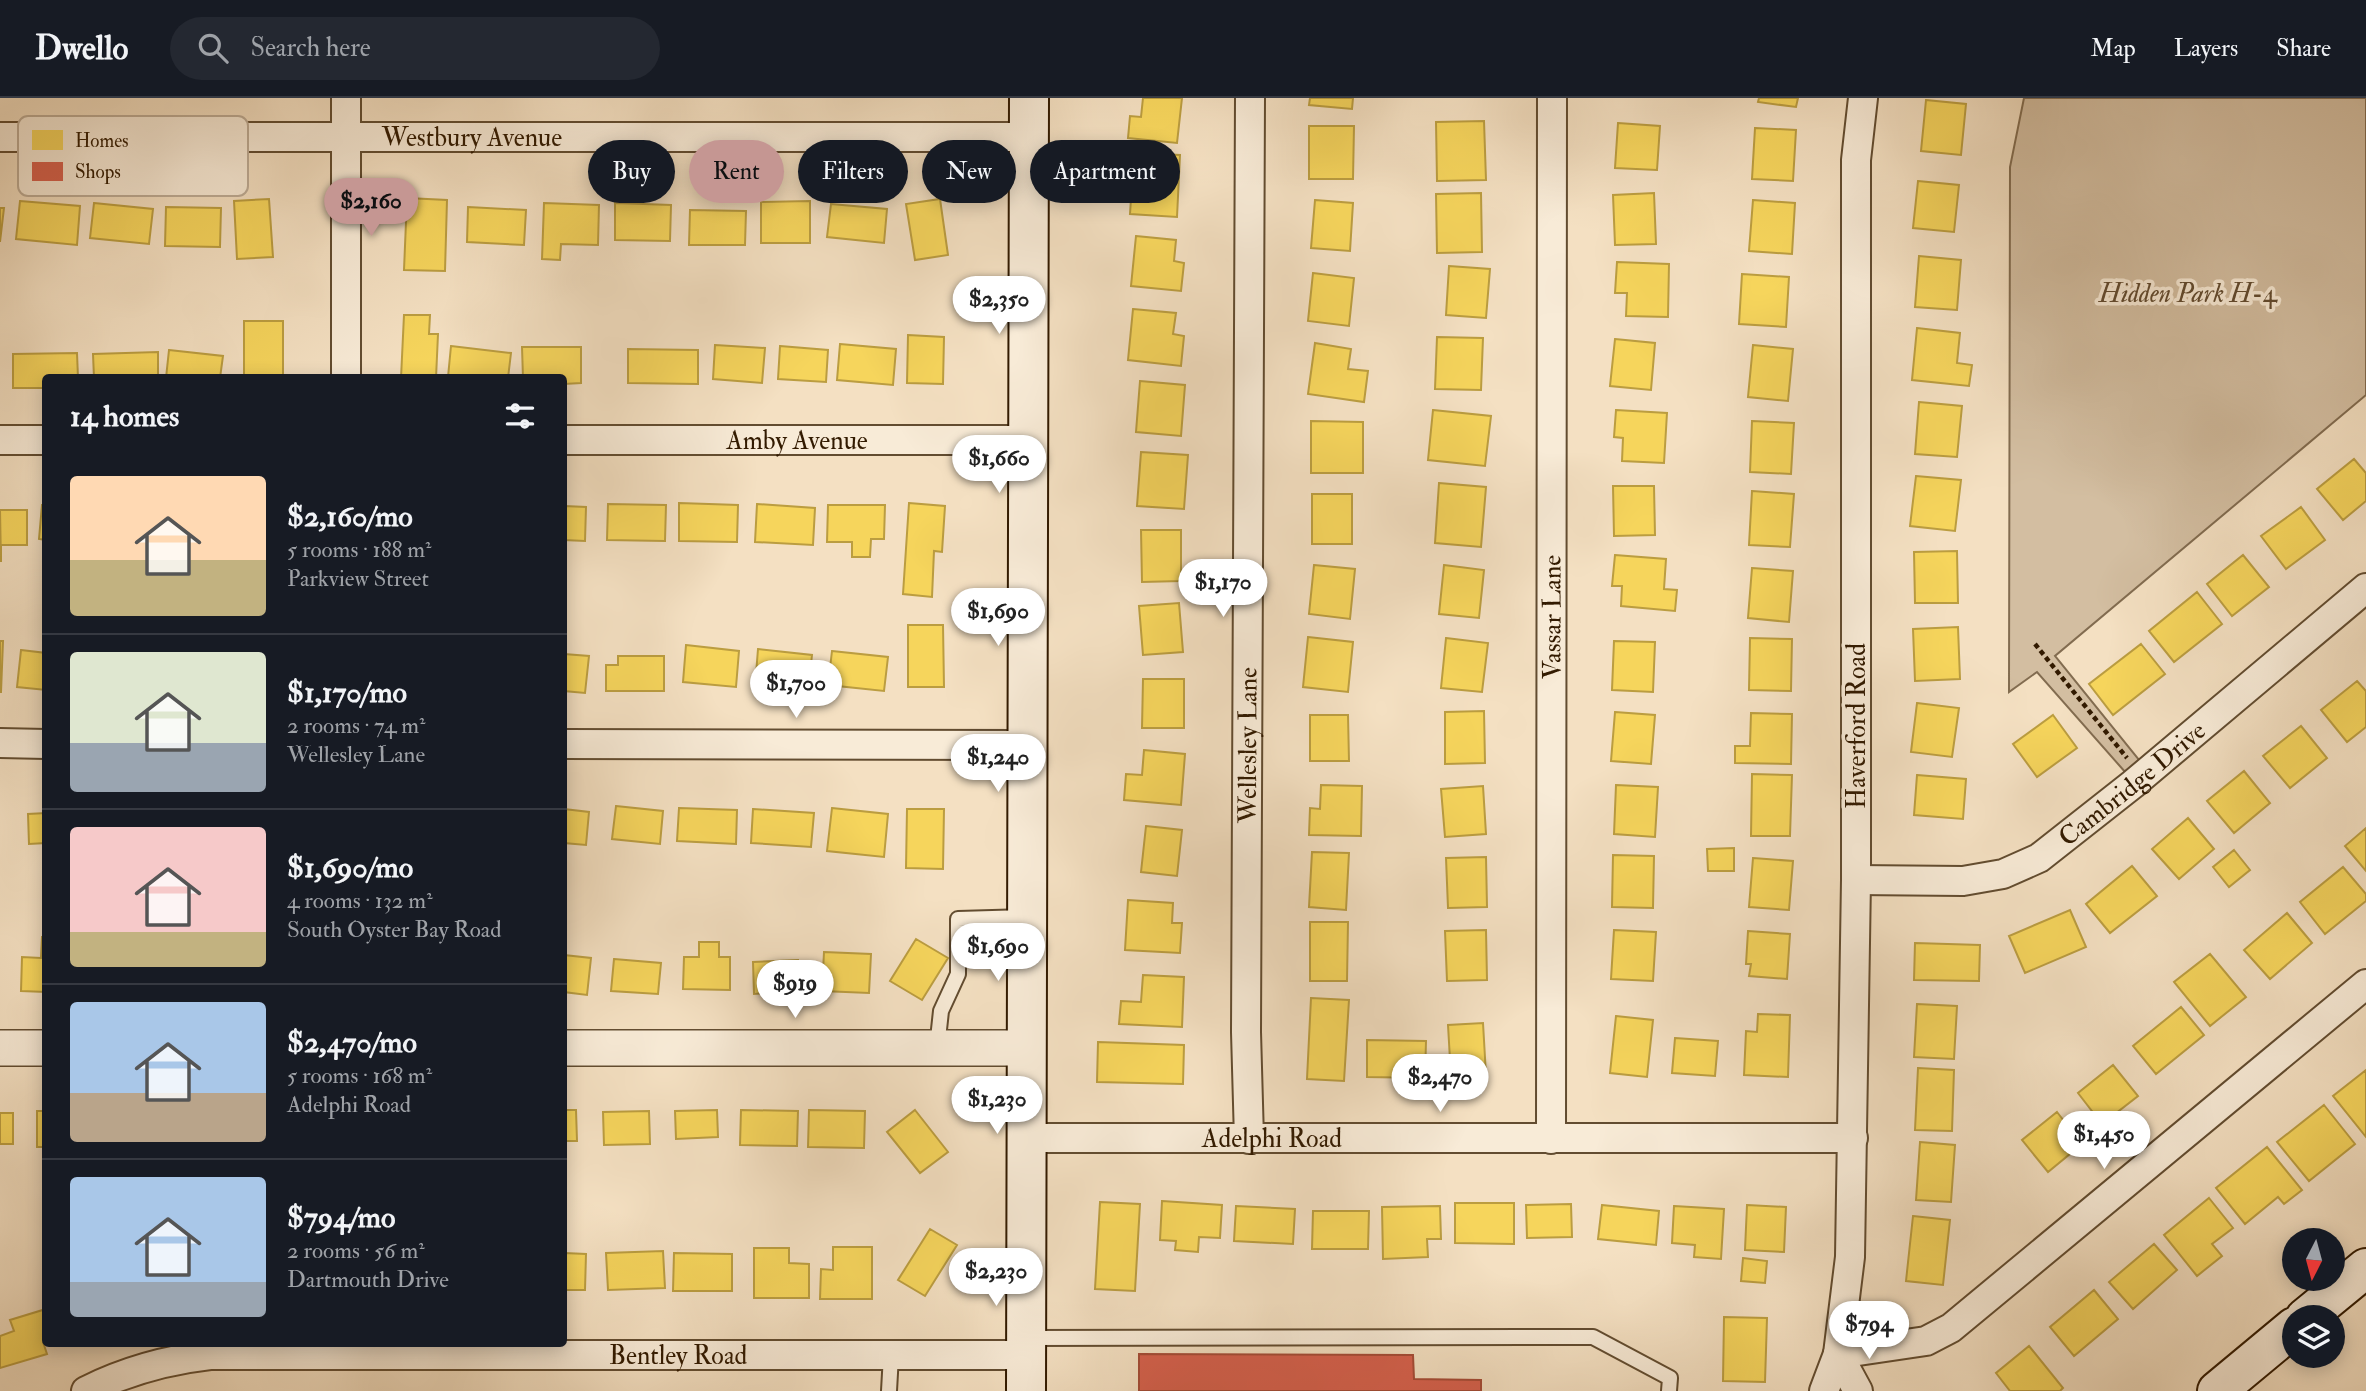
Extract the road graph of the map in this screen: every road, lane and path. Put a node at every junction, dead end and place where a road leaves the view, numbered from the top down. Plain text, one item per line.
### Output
1 (346, 98) edge
2 (1029, 98) edge
3 (1250, 98) edge
4 (1552, 98) edge
5 (1863, 98) edge
6 (0, 136) edge
7 (18, 136) edge
8 (248, 137) edge
9 (346, 137) junction
10 (1029, 137) junction
11 (346, 374) edge
12 (0, 440) edge
13 (42, 440) edge
14 (567, 440) edge
15 (1029, 440) junction
16 (2366, 588) edge
17 (2035, 644) dead end
18 (0, 744) edge
19 (42, 744) edge
20 (567, 744) edge
21 (1028, 745) junction
22 (2142, 776) junction
23 (1856, 880) junction
24 (1027, 918) junction
25 (2366, 984) edge
26 (0, 1048) edge
27 (42, 1048) edge
28 (567, 1048) edge
29 (937, 1048) junction
30 (1027, 1048) junction
31 (1027, 1138) junction
32 (1853, 1138) junction
33 (1249, 1139) junction
34 (1550, 1139) junction
35 (2366, 1268) edge
36 (2321, 1305) edge
37 (2282, 1337) edge
38 (1838, 1354) junction
39 (891, 1355) junction
40 (1026, 1361) edge
41 (86, 1391) edge
42 (889, 1391) edge
43 (1670, 1391) edge
44 (1824, 1391) edge
45 (1858, 1391) edge
46 (2217, 1391) edge

1 - 9 street
2 - 10 main road
3 - 33 street, Wellesley Lane
4 - 34 street, Vassar Lane
5 - 23 street, Haverford Road
6 - 7 street, Westbury Avenue
8 - 9 street, Westbury Avenue
9 - 10 street, Westbury Avenue
9 - 11 street
10 - 15 main road
12 - 13 street
14 - 15 street, Amby Avenue
15 - 21 main road
16 - 22 street, Cambridge Drive
17 - 22 path
18 - 19 street
20 - 21 street
21 - 24 main road
22 - 23 street, Cambridge Drive
23 - 32 street, Haverford Road
24 - 29 lane
24 - 30 main road
25 - 38 street
26 - 27 street
28 - 29 street
29 - 30 street
30 - 31 main road
31 - 33 street, Adelphi Road
31 - 40 main road
32 - 34 street, Adelphi Road
32 - 38 street, Haverford Road
33 - 34 street, Adelphi Road
35 - 36 main road
37 - 46 main road
38 - 44 street, Haverford Road
38 - 45 street
39 - 40 street, Bentley Road
39 - 41 street, Bentley Road
39 - 42 lane
40 - 43 lane

